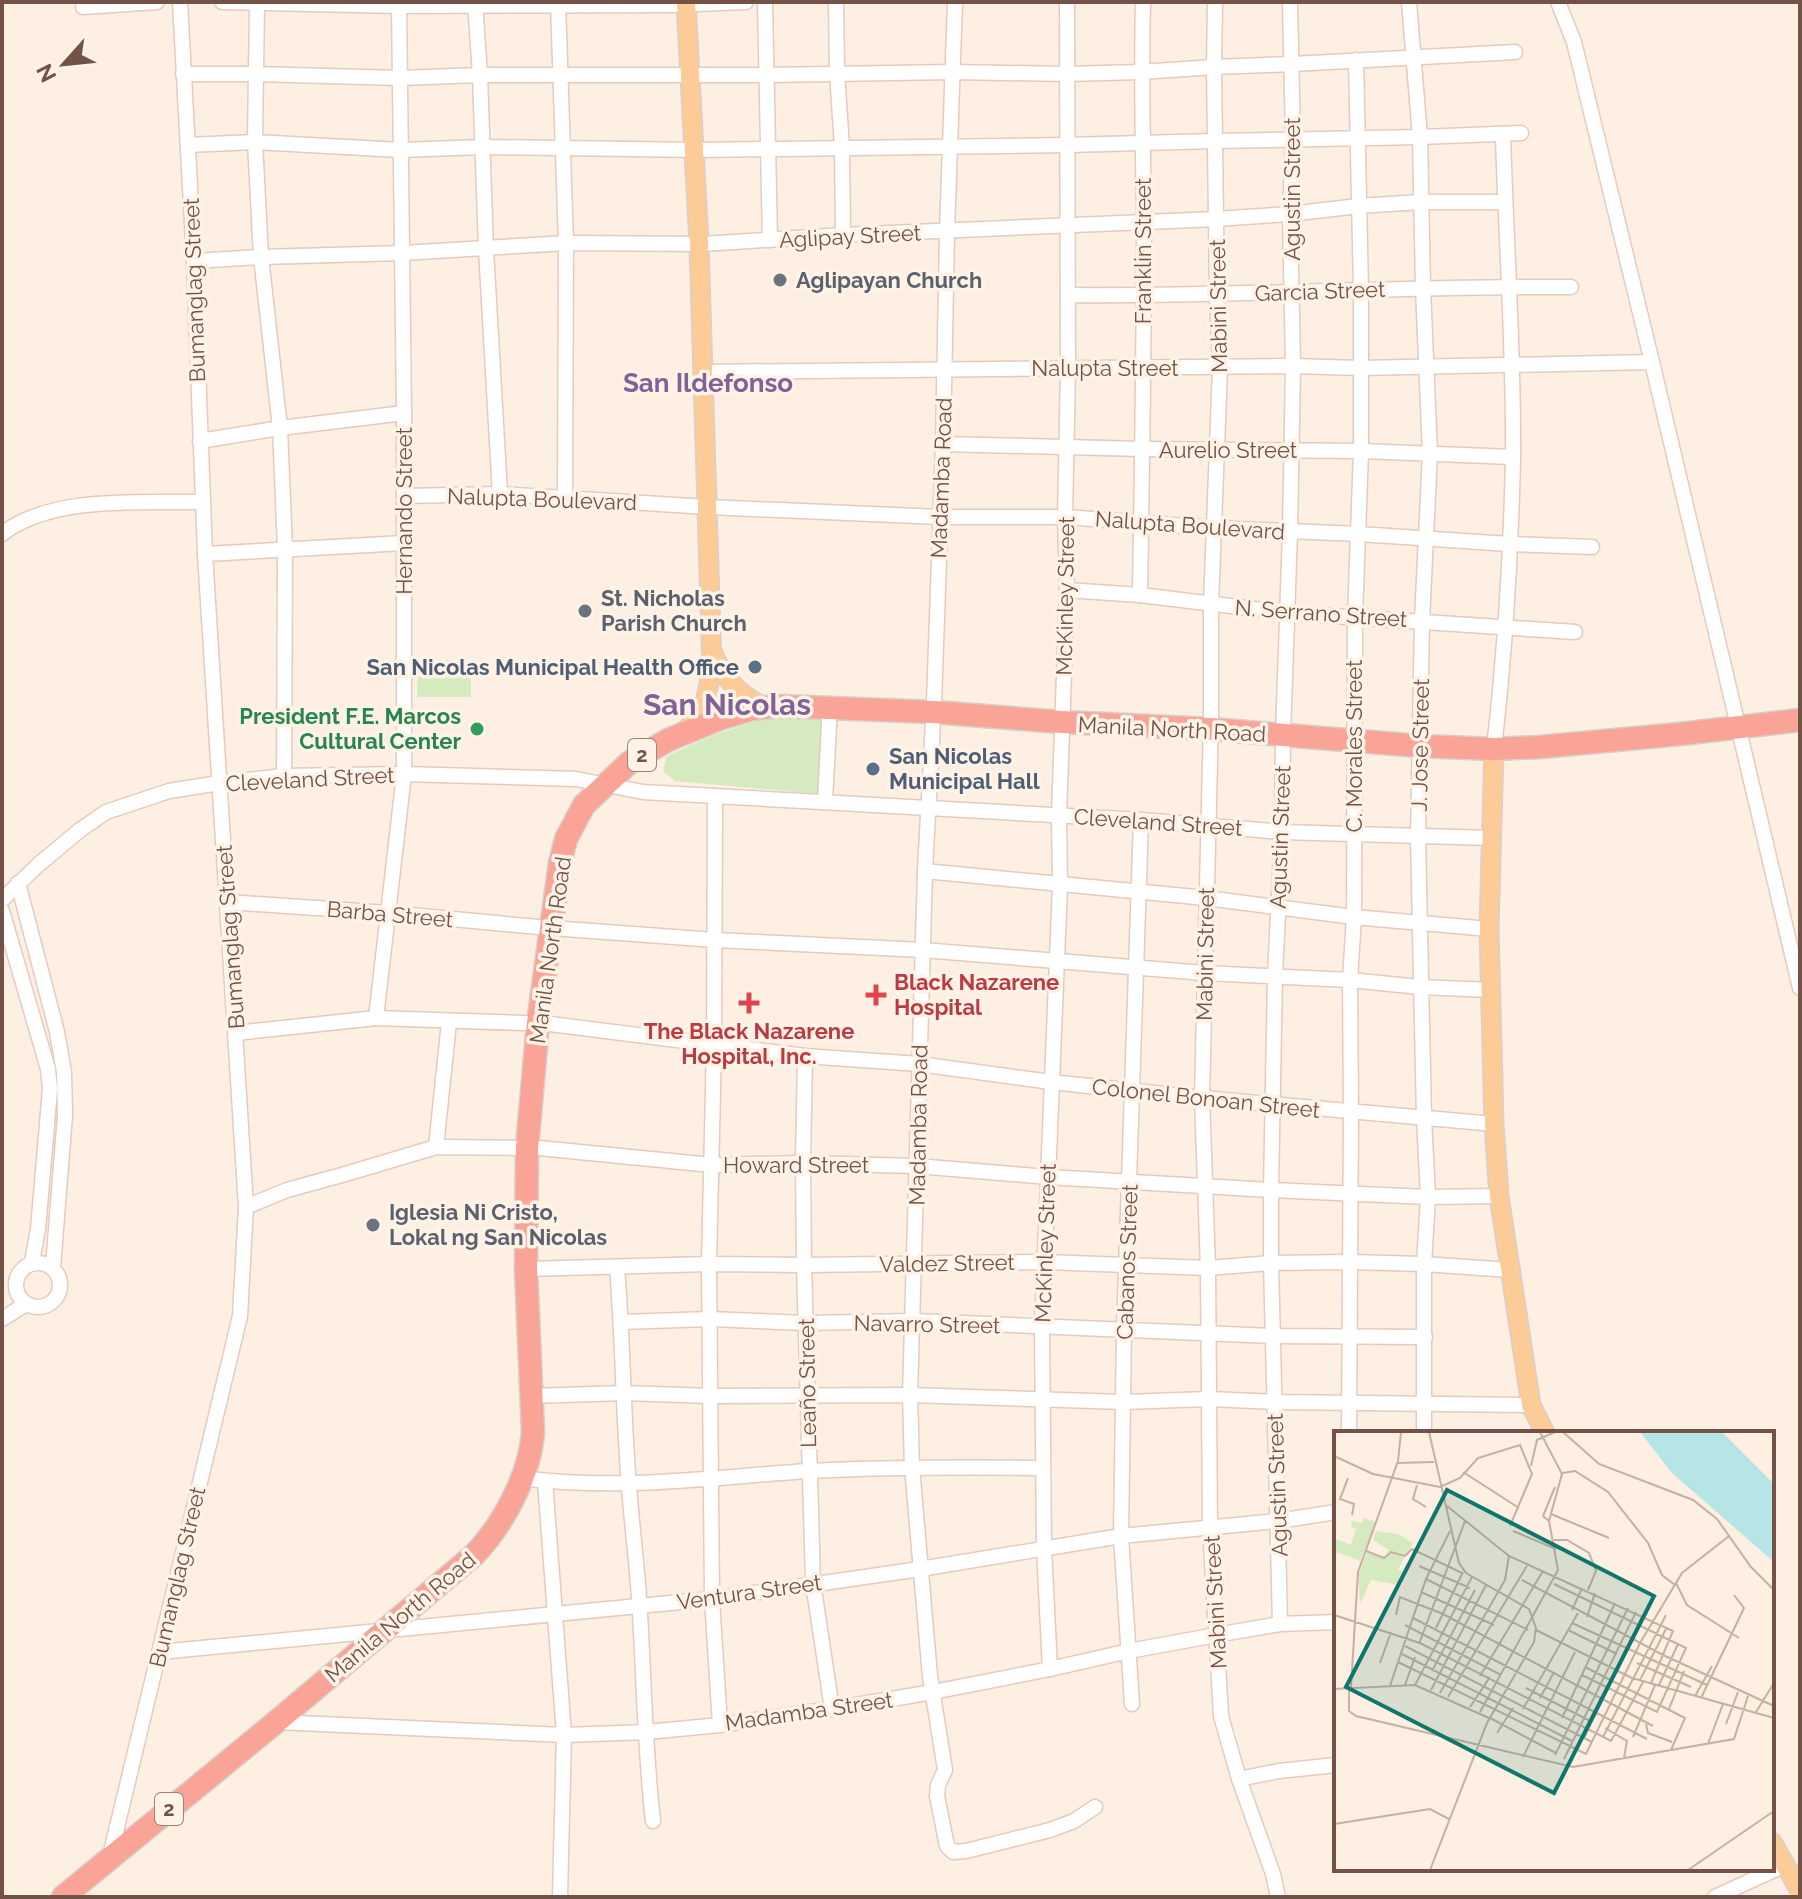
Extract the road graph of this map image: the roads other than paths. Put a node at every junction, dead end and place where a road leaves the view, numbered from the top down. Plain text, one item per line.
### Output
1 (157, 2) edge
2 (180, 2) edge
3 (222, 2) edge
4 (746, 2) edge
5 (765, 2) edge
6 (836, 2) edge
7 (955, 2) edge
8 (1067, 2) edge
9 (1143, 2) edge
10 (1215, 2) edge
11 (1290, 2) edge
12 (1409, 2) edge
13 (1558, 2) edge
14 (256, 3) edge
15 (475, 3) edge
16 (686, 3) edge
17 (399, 4) edge
18 (558, 4) edge
19 (83, 7) dead end
20 (1515, 52) dead end
21 (1414, 57) junction
22 (1356, 60) junction
23 (1293, 64) junction
24 (1214, 67) junction
25 (953, 72) junction
26 (1141, 72) junction
27 (837, 73) junction
28 (183, 74) junction
29 (255, 74) junction
30 (1067, 74) junction
31 (480, 75) junction
32 (559, 75) junction
33 (689, 75) junction
34 (768, 75) junction
35 (400, 78) junction
36 (1521, 133) dead end
37 (1503, 135) junction
38 (1420, 137) junction
39 (1358, 139) junction
40 (1293, 140) junction
41 (1215, 141) junction
42 (255, 142) junction
43 (1142, 143) junction
44 (188, 145) junction
45 (1068, 145) junction
46 (482, 147) junction
47 (842, 147) junction
48 (951, 147) junction
49 (563, 148) junction
50 (767, 148) junction
51 (400, 150) junction
52 (693, 150) junction
53 (1421, 202) junction
54 (1505, 202) junction
55 (1358, 206) junction
56 (1290, 214) junction
57 (1216, 219) junction
58 (1144, 223) junction
59 (1067, 226) junction
60 (947, 232) junction
61 (843, 235) junction
62 (770, 240) junction
63 (566, 243) junction
64 (699, 244) junction
65 (486, 249) junction
66 (403, 253) junction
67 (261, 257) junction
68 (194, 261) junction
69 (1508, 286) junction
70 (1571, 287) dead end
71 (1423, 288) junction
72 (1292, 291) junction
73 (1361, 291) junction
74 (1068, 295) junction
75 (1217, 295) junction
76 (1143, 296) junction
77 (1652, 362) junction
78 (1511, 365) junction
79 (1293, 366) junction
80 (1427, 366) junction
81 (1143, 367) junction
82 (1220, 368) junction
83 (1360, 368) junction
84 (945, 369) junction
85 (1068, 369) junction
86 (702, 372) junction
87 (404, 413) junction
88 (280, 428) junction
89 (200, 441) junction
90 (943, 444) junction
91 (1068, 447) junction
92 (1143, 449) junction
93 (1292, 450) junction
94 (1217, 451) junction
95 (1361, 451) junction
96 (1430, 453) junction
97 (1513, 457) junction
98 (500, 494) junction
99 (404, 496) junction
100 (565, 499) junction
101 (202, 502) junction
102 (708, 507) junction
103 (940, 517) junction
104 (1065, 517) junction
105 (1141, 523) junction
106 (1214, 528) junction
107 (1290, 531) junction
108 (2, 534) edge
109 (1359, 534) junction
110 (1426, 539) junction
111 (404, 543) junction
112 (1509, 544) junction
113 (1592, 547) dead end
114 (285, 549) junction
115 (205, 554) junction
116 (1067, 590) junction
117 (1140, 595) junction
118 (1211, 605) junction
119 (1288, 613) junction
120 (1355, 617) junction
121 (1422, 621) junction
122 (1505, 629) junction
123 (1575, 632) dead end
124 (712, 650) junction
125 (830, 707) junction
126 (765, 708) junction
127 (933, 712) junction
128 (1800, 720) edge
129 (1062, 722) junction
130 (1739, 727) junction
131 (1210, 729) junction
132 (681, 735) junction
133 (1283, 736) junction
134 (1354, 741) junction
135 (1420, 746) junction
136 (1494, 749) junction
137 (404, 774) junction
138 (284, 776) junction
139 (219, 783) junction
140 (606, 784) junction
141 (715, 796) junction
142 (825, 801) junction
143 (928, 809) junction
144 (1059, 815) junction
145 (1141, 820) junction
146 (1209, 825) junction
147 (1282, 832) junction
148 (1353, 835) junction
149 (1418, 837) junction
150 (1492, 838) junction
151 (925, 871) junction
152 (18, 883) junction
153 (1060, 885) junction
154 (1138, 892) junction
155 (1206, 898) junction
156 (2, 900) edge
157 (228, 902) junction
158 (1279, 908) junction
159 (2, 911) edge
160 (389, 913) junction
161 (1354, 917) junction
162 (1420, 923) junction
163 (552, 927) junction
164 (1489, 929) junction
165 (715, 940) junction
166 (923, 950) junction
167 (1057, 962) junction
168 (1136, 967) junction
169 (1204, 973) junction
170 (1275, 975) junction
171 (1350, 980) junction
172 (1420, 987) junction
173 (1800, 988) edge
174 (1491, 990) junction
175 (376, 1018) junction
176 (449, 1022) junction
177 (538, 1023) junction
178 (236, 1033) junction
179 (714, 1045) junction
180 (805, 1056) junction
181 (919, 1064) junction
182 (1051, 1082) junction
183 (1133, 1090) junction
184 (1202, 1098) junction
185 (1272, 1106) junction
186 (1351, 1112) junction
187 (1424, 1118) junction
188 (1494, 1124) junction
189 (436, 1147) junction
190 (527, 1148) junction
191 (803, 1163) junction
192 (712, 1165) junction
193 (917, 1166) junction
194 (1048, 1177) junction
195 (1130, 1181) junction
196 (1206, 1186) junction
197 (1271, 1190) junction
198 (1351, 1194) junction
199 (1499, 1196) junction
200 (1428, 1197) junction
201 (246, 1207) junction
202 (32, 1262) junction
203 (1044, 1262) junction
204 (1349, 1262) junction
205 (1271, 1263) junction
206 (709, 1264) junction
207 (915, 1264) junction
208 (1424, 1264) junction
209 (804, 1265) junction
210 (1126, 1265) junction
211 (53, 1267) junction
212 (617, 1267) junction
213 (1208, 1268) junction
214 (526, 1269) junction
215 (1510, 1270) junction
216 (16, 1284) junction
217 (2, 1297) edge
218 (26, 1304) junction
219 (2, 1319) edge
220 (710, 1319) junction
221 (913, 1321) junction
222 (621, 1322) junction
223 (806, 1323) junction
224 (1042, 1327) junction
225 (1124, 1330) junction
226 (1208, 1333) junction
227 (1274, 1336) junction
228 (1349, 1337) junction
229 (1425, 1337) junction
230 (624, 1393) junction
231 (808, 1394) junction
232 (910, 1395) junction
233 (531, 1396) junction
234 (711, 1396) junction
235 (1042, 1399) junction
236 (1208, 1399) junction
237 (1124, 1402) junction
238 (1275, 1402) junction
239 (1348, 1403) junction
240 (1424, 1404) junction
241 (1531, 1405) junction
242 (1349, 1431) edge
243 (1424, 1431) edge
244 (1544, 1431) edge
245 (912, 1467) junction
246 (1042, 1468) junction
247 (809, 1471) junction
248 (522, 1478) junction
249 (710, 1479) junction
250 (545, 1481) junction
251 (628, 1484) junction
252 (1334, 1512) edge
253 (1278, 1521) junction
254 (1210, 1528) junction
255 (1121, 1536) junction
256 (1044, 1548) junction
257 (920, 1569) junction
258 (813, 1583) junction
259 (712, 1599) junction
260 (640, 1606) junction
261 (555, 1613) junction
262 (1334, 1622) edge
263 (1280, 1624) junction
264 (384, 1629) junction
265 (1216, 1635) junction
266 (1129, 1651) junction
267 (160, 1652) junction
268 (1050, 1669) junction
269 (933, 1692) junction
270 (1132, 1704) dead end
271 (832, 1709) junction
272 (276, 1722) junction
273 (720, 1725) junction
274 (647, 1732) junction
275 (564, 1735) junction
276 (1334, 1765) edge
277 (1239, 1779) junction
278 (1095, 1807) dead end
279 (653, 1821) dead end
280 (1774, 1845) edge
281 (110, 1858) junction
282 (1794, 1877) edge
283 (63, 1897) edge
284 (560, 1897) edge
285 (1278, 1897) edge
286 (1715, 1897) edge

1 - 19 street
2 - 28 street, Bumanglag Street
3 - 14 street
4 - 16 street
5 - 34 street
6 - 27 street
7 - 25 street, Madamba Road
8 - 30 street, McKinley Street
9 - 26 street, Franklin Street
10 - 24 street, Mabini Street
11 - 23 street, Agustin Street
12 - 21 street, J. Jose Street
13 - 77 street
14 - 17 street
14 - 29 street
15 - 17 street
15 - 18 street
15 - 31 street
16 - 18 street
16 - 33 main road
17 - 35 street, Hernando Street
18 - 32 street
20 - 21 street
21 - 22 street
21 - 38 street, J. Jose Street
22 - 23 street
22 - 39 street, C. Morales Street
23 - 24 street
23 - 40 street, Agustin Street
24 - 26 street
24 - 41 street, Mabini Street
25 - 27 street
25 - 30 street
25 - 48 street, Madamba Road
26 - 30 street
26 - 43 street, Franklin Street
27 - 34 street
27 - 47 street
28 - 29 street
28 - 44 street, Bumanglag Street
29 - 35 street
29 - 42 street
30 - 45 street, McKinley Street
31 - 32 street
31 - 35 street
31 - 46 street
32 - 33 street
32 - 49 street
33 - 34 street
33 - 52 main road
34 - 50 street
35 - 51 street, Hernando Street
36 - 37 street
37 - 38 street
37 - 54 street
38 - 39 street
38 - 53 street, J. Jose Street
39 - 40 street
39 - 55 street, C. Morales Street
40 - 41 street
40 - 56 street, Agustin Street
41 - 43 street
41 - 57 street, Mabini Street
42 - 44 street
42 - 51 street
42 - 67 street
43 - 45 street
43 - 58 street, Franklin Street
44 - 68 street, Bumanglag Street
45 - 48 street
45 - 59 street, McKinley Street
46 - 49 street
46 - 51 street
46 - 65 street
47 - 48 street
47 - 50 street
47 - 61 street
48 - 60 street, Madamba Road
49 - 52 street
49 - 63 street
50 - 52 street
50 - 62 street
51 - 66 street, Hernando Street
52 - 64 main road
53 - 54 street, Aglipay Street
53 - 55 street, Aglipay Street
53 - 71 street, J. Jose Street
54 - 69 street
55 - 56 street, Aglipay Street
55 - 73 street, C. Morales Street
56 - 57 street, Aglipay Street
56 - 72 street, Agustin Street
57 - 58 street, Aglipay Street
57 - 75 street, Mabini Street
58 - 59 street, Aglipay Street
58 - 76 street, Franklin Street
59 - 60 street, Aglipay Street
59 - 74 street, McKinley Street
60 - 61 street, Aglipay Street
60 - 84 street, Madamba Road
61 - 62 street, Aglipay Street
62 - 64 street, Aglipay Street
63 - 64 street, Aglipay Street
63 - 65 street, Aglipay Street
63 - 100 street
64 - 86 main road
65 - 66 street, Aglipay Street
65 - 98 street
66 - 67 street, Aglipay Street
66 - 87 street, Hernando Street
67 - 68 street, Aglipay Street
67 - 88 street
68 - 89 street, Bumanglag Street
69 - 70 street, Garcia Street
69 - 71 street, Garcia Street
69 - 78 street
71 - 73 street, Garcia Street
71 - 80 street, J. Jose Street
72 - 73 street, Garcia Street
72 - 75 street, Garcia Street
72 - 79 street, Agustin Street
73 - 83 street, C. Morales Street
74 - 76 street, Garcia Street
74 - 85 street, McKinley Street
75 - 76 street, Garcia Street
75 - 82 street, Mabini Street
76 - 81 street, Franklin Street
77 - 78 street, Nalupta Street
77 - 130 street
78 - 80 street, Nalupta Street
78 - 97 street
79 - 82 street, Nalupta Street
79 - 83 street, Nalupta Street
79 - 93 street, Agustin Street
80 - 83 street, Nalupta Street
80 - 96 street, J. Jose Street
81 - 82 street, Nalupta Street
81 - 85 street, Nalupta Street
81 - 92 street, Franklin Street
82 - 94 street, Mabini Street
83 - 95 street, C. Morales Street
84 - 85 street, Nalupta Street
84 - 86 street, Nalupta Street
84 - 90 street, Madamba Road
85 - 91 street, McKinley Street
86 - 102 main road
87 - 88 street
87 - 99 street, Hernando Street
88 - 89 street
88 - 114 street
89 - 101 street, Bumanglag Street
90 - 91 street, Aurelio Street
90 - 103 street, Madamba Road
91 - 92 street, Aurelio Street
91 - 104 street, McKinley Street
92 - 94 street, Aurelio Street
92 - 105 street, Franklin Street
93 - 94 street, Aurelio Street
93 - 95 street, Aurelio Street
93 - 107 street, Agustin Street
94 - 106 street, Mabini Street
95 - 96 street, Aurelio Street
95 - 109 street, C. Morales Street
96 - 97 street, Aurelio Street
96 - 110 street, J. Jose Street
97 - 112 street
98 - 99 street, Nalupta Boulevard
98 - 100 street, Nalupta Boulevard
99 - 111 street, Hernando Street
100 - 102 street, Nalupta Boulevard
101 - 108 street
101 - 115 street, Bumanglag Street
102 - 103 street, Nalupta Boulevard
102 - 124 main road
103 - 104 street, Nalupta Boulevard
103 - 127 street, Madamba Road
104 - 105 street, Nalupta Boulevard
104 - 116 street, McKinley Street
105 - 106 street, Nalupta Boulevard
105 - 117 street, Franklin Street
106 - 107 street, Nalupta Boulevard
106 - 118 street, Mabini Street
107 - 109 street, Nalupta Boulevard
107 - 119 street, Agustin Street
109 - 110 street, Nalupta Boulevard
109 - 120 street, C. Morales Street
110 - 112 street, Nalupta Boulevard
110 - 121 street, J. Jose Street
111 - 114 street
111 - 137 street, Hernando Street
112 - 113 street, Nalupta Boulevard
112 - 122 street
114 - 115 street
114 - 138 street
115 - 139 street, Bumanglag Street
116 - 117 street, N. Serrano Street
116 - 129 street, McKinley Street
117 - 118 street, N. Serrano Street
118 - 119 street, N. Serrano Street
118 - 131 street, Mabini Street
119 - 120 street, N. Serrano Street
119 - 133 street, Agustin Street
120 - 121 street, N. Serrano Street
120 - 134 street, C. Morales Street
121 - 122 street, N. Serrano Street
121 - 135 street, J. Jose Street
122 - 123 street, N. Serrano Street
122 - 136 street
124 - 126 main road
124 - 132 main road
125 - 126 highway, Manila North Road / 2
125 - 127 highway, Manila North Road / 2
125 - 142 street
126 - 132 highway, Manila North Road / 2
127 - 129 highway, Manila North Road / 2
127 - 143 street, Madamba Road
128 - 130 highway, Manila North Road / 2
129 - 131 highway, Manila North Road / 2
129 - 144 street, McKinley Street
130 - 136 highway, Manila North Road / 2
130 - 173 street
131 - 133 highway, Manila North Road / 2
131 - 146 street, Mabini Street
132 - 140 highway, Manila North Road / 2
133 - 134 highway, Manila North Road / 2
133 - 147 street, Agustin Street
134 - 135 highway, Manila North Road / 2
134 - 148 street, C. Morales Street
135 - 136 highway, Manila North Road / 2
135 - 149 street, J. Jose Street
136 - 150 main road
137 - 138 street, Cleveland Street
137 - 140 street, Cleveland Street
137 - 160 street, Hernando Street
138 - 139 street, Cleveland Street
139 - 152 street, Cleveland Street
139 - 157 street, Bumanglag Street
140 - 141 street, Cleveland Street
140 - 163 highway, Manila North Road / 2
141 - 142 street, Cleveland Street
141 - 165 street
142 - 143 street, Cleveland Street
143 - 144 street, Cleveland Street
143 - 151 street, Madamba Road
144 - 145 street, Cleveland Street
144 - 153 street, McKinley Street
145 - 146 street, Cleveland Street
145 - 154 street, Cabanos Street
146 - 147 street, Cleveland Street
146 - 155 street, Mabini Street
147 - 148 street, Cleveland Street
147 - 158 street, Agustin Street
148 - 149 street, Cleveland Street
148 - 161 street, C. Morales Street
149 - 150 street, Cleveland Street
149 - 162 street, J. Jose Street
150 - 164 main road
151 - 153 street
151 - 166 street, Madamba Road
152 - 156 street, Cleveland Street
152 - 211 street
153 - 154 street
153 - 167 street, McKinley Street
154 - 155 street
154 - 168 street, Cabanos Street
155 - 158 street
155 - 169 street, Mabini Street
157 - 160 street, Barba Street
157 - 178 street, Bumanglag Street
158 - 161 street
158 - 170 street, Agustin Street
159 - 202 street
160 - 163 street, Barba Street
160 - 175 street, Hernando Street
161 - 162 street
161 - 171 street, C. Morales Street
162 - 164 street
162 - 172 street, J. Jose Street
163 - 165 street, Barba Street
163 - 177 highway, Manila North Road / 2
164 - 174 main road
165 - 166 street, Barba Street
165 - 179 street
166 - 167 street, Barba Street
166 - 181 street, Madamba Road
167 - 168 street, Barba Street
167 - 182 street, McKinley Street
168 - 169 street, Barba Street
168 - 183 street, Cabanos Street
169 - 170 street, Barba Street
169 - 184 street, Mabini Street
170 - 171 street, Barba Street
170 - 185 street, Agustin Street
171 - 172 street, Barba Street
171 - 186 street, C. Morales Street
172 - 174 street, Barba Street
172 - 187 street, J. Jose Street
174 - 188 main road
175 - 176 street
175 - 178 street
176 - 177 street
176 - 189 street
177 - 179 street, Colonel Bonoan Street
177 - 190 highway, Manila North Road / 2
178 - 201 street, Bumanglag Street
179 - 180 street, Colonel Bonoan Street
179 - 192 street
180 - 181 street, Colonel Bonoan Street
180 - 191 street, Leaño Street
181 - 182 street, Colonel Bonoan Street
181 - 193 street, Madamba Road
182 - 183 street, Colonel Bonoan Street
182 - 194 street, McKinley Street
183 - 184 street, Colonel Bonoan Street
183 - 195 street, Cabanos Street
184 - 185 street, Colonel Bonoan Street
184 - 196 street, Mabini Street
185 - 186 street, Colonel Bonoan Street
185 - 197 street, Agustin Street
186 - 187 street, Colonel Bonoan Street
186 - 198 street, C. Morales Street
187 - 188 street, Colonel Bonoan Street
187 - 200 street, J. Jose Street
188 - 199 main road
189 - 190 street, Howard Street
189 - 201 street, Howard Street
190 - 192 street, Howard Street
190 - 214 highway, Manila North Road / 2
191 - 192 street, Howard Street
191 - 193 street, Howard Street
191 - 209 street, Leaño Street
192 - 206 street
193 - 194 street, Howard Street
193 - 207 street, Madamba Road
194 - 195 street, Howard Street
194 - 203 street, McKinley Street
195 - 196 street, Howard Street
195 - 210 street, Cabanos Street
196 - 197 street, Howard Street
196 - 213 street, Mabini Street
197 - 198 street, Howard Street
197 - 205 street, Agustin Street
198 - 200 street, Howard Street
198 - 204 street, C. Morales Street
199 - 200 street, Howard Street
199 - 215 main road
200 - 208 street, J. Jose Street
201 - 267 street, Bumanglag Street
202 - 211 street
202 - 216 street
203 - 207 street, Valdez Street
203 - 210 street, Valdez Street
203 - 224 street, McKinley Street
204 - 205 street, Valdez Street
204 - 208 street, Valdez Street
204 - 228 street, C. Morales Street
205 - 213 street, Valdez Street
205 - 227 street, Agustin Street
206 - 209 street, Valdez Street
206 - 212 street, Valdez Street
206 - 220 street
207 - 209 street, Valdez Street
207 - 221 street, Madamba Road
208 - 215 street, Valdez Street
208 - 229 street, J. Jose Street
209 - 223 street, Leaño Street
210 - 213 street, Valdez Street
210 - 225 street, Cabanos Street
211 - 218 street
212 - 214 street, Valdez Street
212 - 222 street
213 - 226 street, Mabini Street
214 - 233 highway, Manila North Road / 2
215 - 241 main road
216 - 217 street
216 - 218 street
218 - 219 street
220 - 222 street, Navarro Street
220 - 223 street, Navarro Street
220 - 234 street
221 - 223 street, Navarro Street
221 - 224 street, Navarro Street
221 - 232 street, Madamba Road
222 - 230 street
223 - 231 street, Leaño Street
224 - 225 street, Navarro Street
224 - 235 street, McKinley Street
225 - 226 street, Navarro Street
225 - 237 street, Cabanos Street
226 - 227 street, Navarro Street
226 - 236 street, Mabini Street
227 - 228 street, Navarro Street
227 - 238 street, Agustin Street
228 - 229 street, Navarro Street
228 - 239 street, C. Morales Street
229 - 240 street, J. Jose Street
230 - 233 street
230 - 234 street
230 - 251 street
231 - 232 street
231 - 234 street
231 - 247 street, Leaño Street
232 - 235 street
232 - 245 street, Madamba Road
233 - 248 highway, Manila North Road / 2
234 - 249 street
235 - 237 street
235 - 246 street, McKinley Street
236 - 237 street
236 - 238 street
236 - 254 street, Mabini Street
237 - 255 street, Cabanos Street
238 - 239 street
238 - 253 street, Agustin Street
239 - 240 street
239 - 242 street, C. Morales Street
240 - 241 street
240 - 243 street, J. Jose Street
241 - 244 main road
245 - 246 street
245 - 247 street
245 - 257 street, Madamba Road
246 - 256 street, McKinley Street
247 - 249 street
247 - 258 street, Leaño Street
248 - 250 street
248 - 264 highway, Manila North Road / 2
249 - 251 street
249 - 259 street
250 - 251 street
250 - 261 street
251 - 260 street
252 - 253 street, Ventura Street
253 - 254 street, Ventura Street
253 - 263 street, Agustin Street
254 - 255 street, Ventura Street
254 - 265 street, Mabini Street
255 - 256 street, Ventura Street
255 - 266 street, Cabanos Street
256 - 257 street, Ventura Street
256 - 268 street, McKinley Street
257 - 258 street, Ventura Street
257 - 269 street, Madamba Road
258 - 259 street, Ventura Street
258 - 271 street, Leaño Street
259 - 260 street, Ventura Street
259 - 273 street
260 - 261 street, Ventura Street
260 - 274 street
261 - 264 street, Ventura Street
261 - 275 street
262 - 263 street, Madamba Street
263 - 265 street, Madamba Street
264 - 267 street, Ventura Street
264 - 272 highway, Manila North Road / 2
265 - 266 street, Madamba Street
265 - 277 street, Mabini Street
266 - 268 street, Madamba Street
266 - 270 street, Cabanos Street
267 - 281 street, Bumanglag Street
268 - 269 street, Madamba Street
269 - 271 street, Madamba Street
269 - 278 street, Madamba Road
271 - 273 street, Madamba Street
272 - 275 street, Madamba Street
272 - 281 highway, Manila North Road / 2
273 - 274 street, Madamba Street
274 - 275 street, Madamba Street
274 - 279 street
275 - 284 street
276 - 277 street
277 - 285 street, Mabini Street
280 - 282 main road
281 - 283 highway, Manila North Road / 2
282 - 286 street

